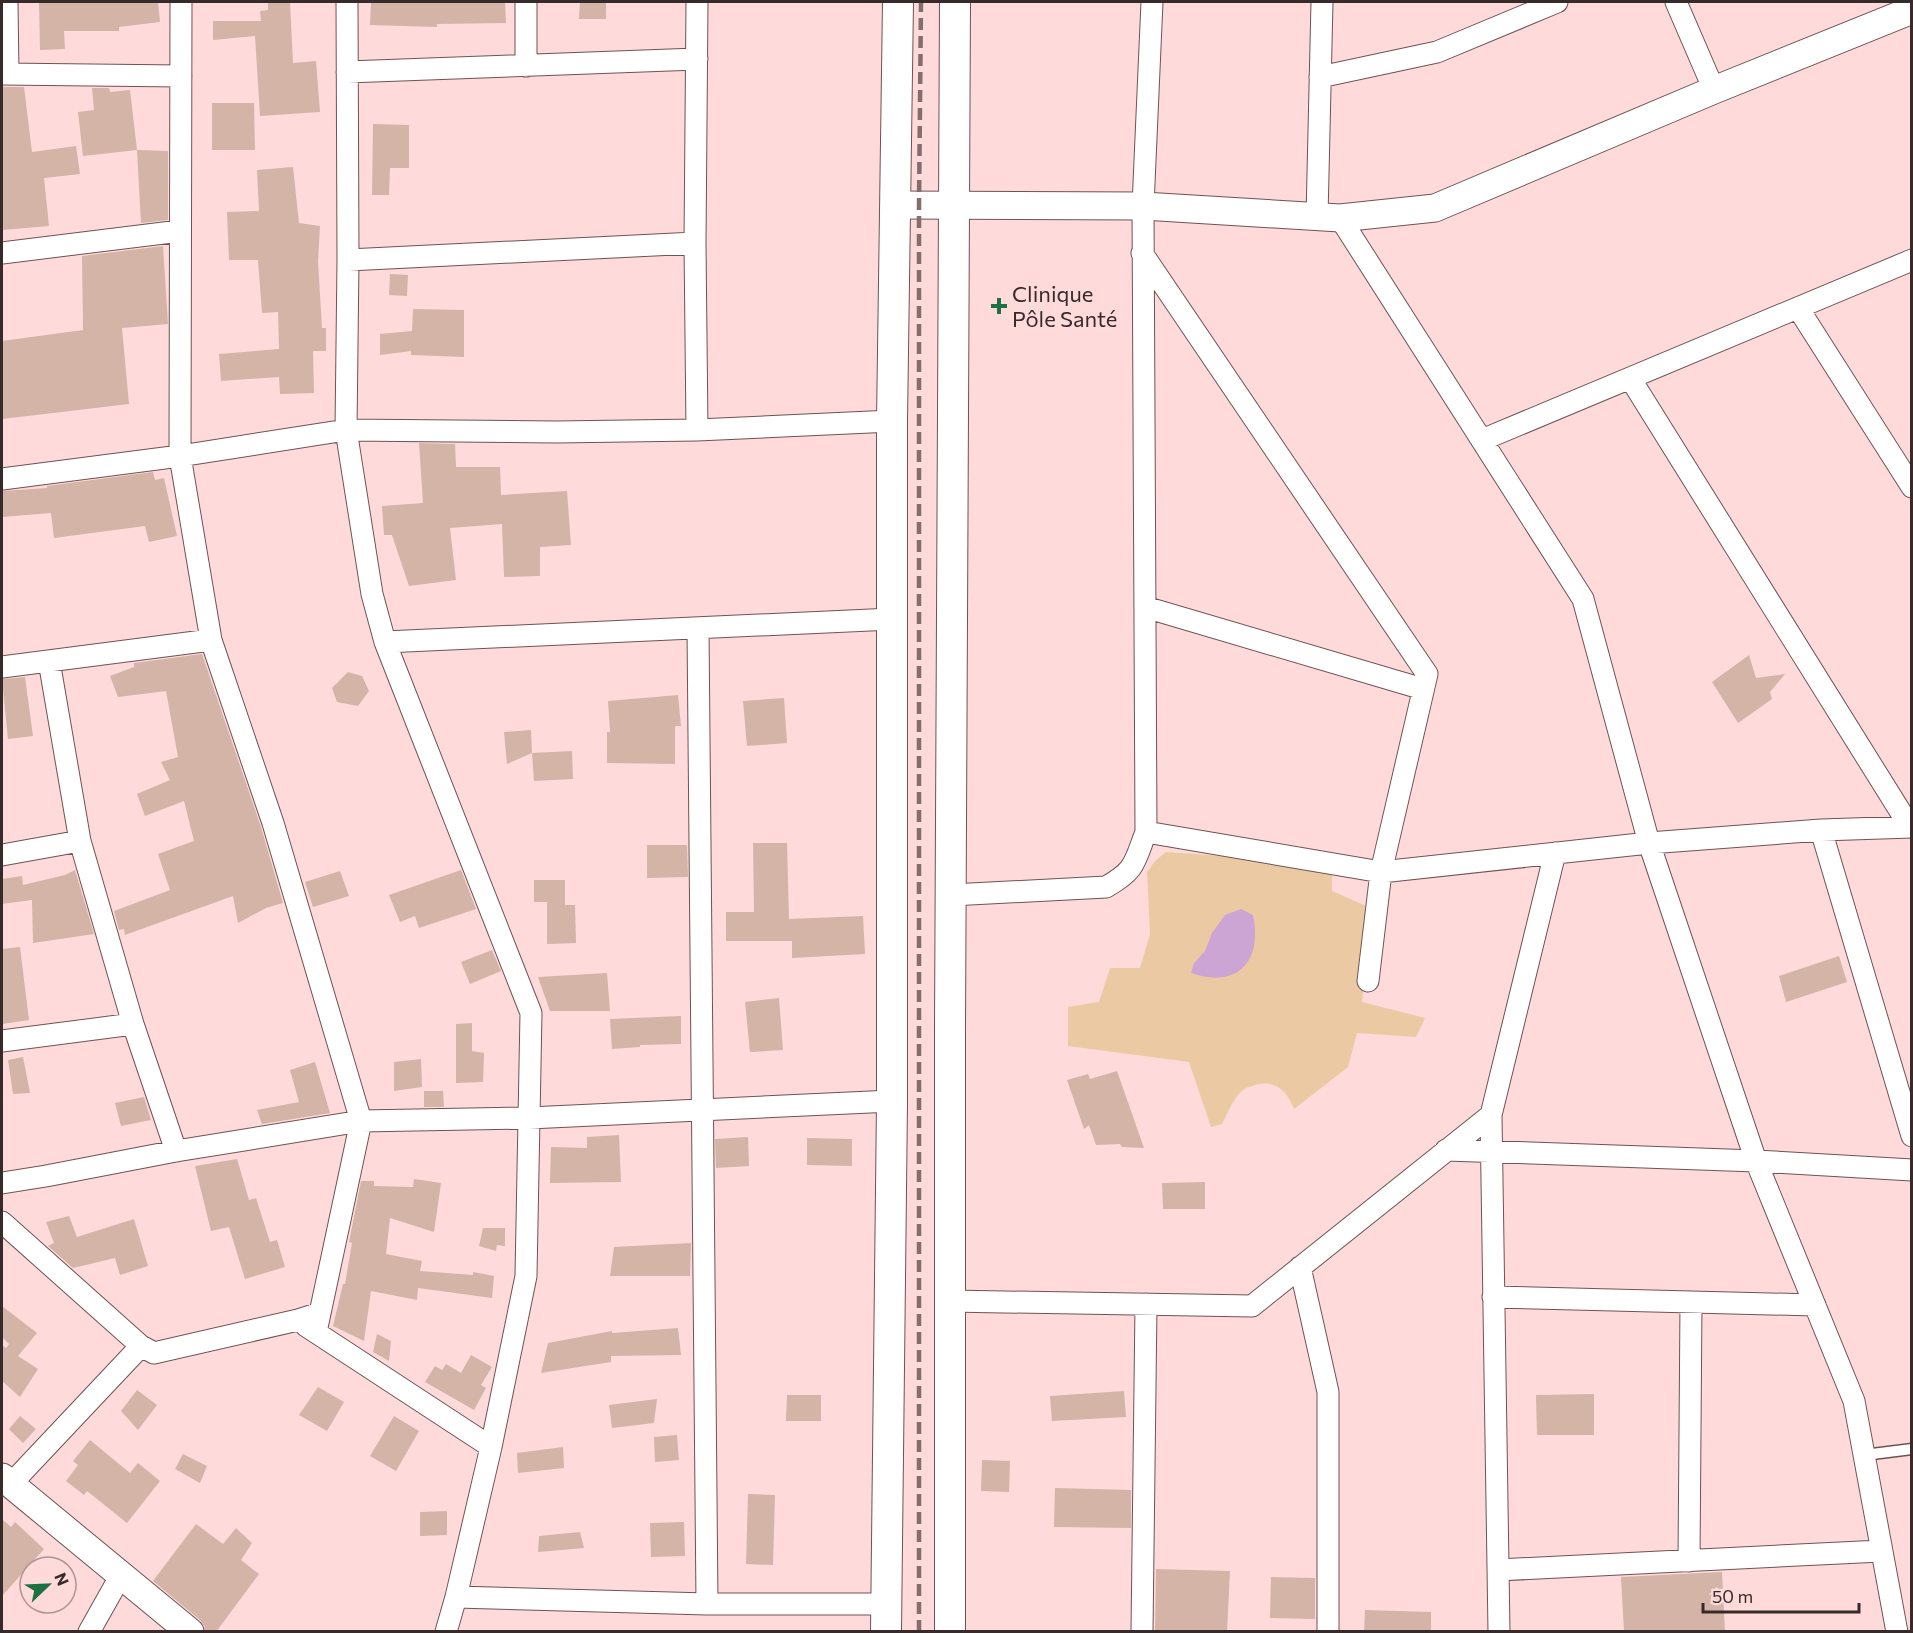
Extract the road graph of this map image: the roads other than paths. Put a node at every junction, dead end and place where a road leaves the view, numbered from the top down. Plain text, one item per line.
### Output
1 (7, 2) edge
2 (181, 2) edge
3 (347, 2) edge
4 (526, 2) edge
5 (697, 2) edge
6 (898, 2) edge
7 (955, 2) edge
8 (1152, 2) edge
9 (1322, 2) edge
10 (1557, 2) edge
11 (1676, 2) edge
12 (1911, 10) edge
13 (697, 59) junction
14 (526, 66) junction
15 (347, 72) junction
16 (5, 74) edge
17 (181, 76) junction
18 (1320, 77) junction
19 (1714, 90) junction
20 (895, 205) junction
21 (956, 205) junction
22 (1143, 206) junction
23 (1329, 218) junction
24 (180, 231) junction
25 (695, 243) junction
26 (2, 253) edge
27 (1142, 253) junction
28 (348, 260) junction
29 (1911, 260) edge
30 (1798, 308) junction
31 (1630, 378) junction
32 (892, 421) junction
33 (346, 430) junction
34 (697, 430) junction
35 (1482, 440) junction
36 (180, 456) junction
37 (2, 479) edge
38 (1911, 487) edge
39 (1145, 607) junction
40 (892, 619) junction
41 (698, 628) junction
42 (210, 640) junction
43 (385, 642) junction
44 (49, 661) junction
45 (2, 667) edge
46 (1423, 689) junction
47 (1910, 827) edge
48 (1821, 830) junction
49 (1146, 832) junction
50 (80, 841) junction
51 (1648, 843) junction
52 (1555, 853) junction
53 (2, 855) edge
54 (1381, 872) junction
55 (951, 895) junction
56 (1368, 981) dead end
57 (133, 1024) junction
58 (2, 1041) edge
59 (892, 1101) junction
60 (703, 1109) junction
61 (1491, 1114) junction
62 (529, 1118) junction
63 (361, 1121) junction
64 (1911, 1136) edge
65 (1446, 1150) junction
66 (176, 1151) junction
67 (1491, 1152) junction
68 (1756, 1161) junction
69 (1911, 1170) edge
70 (2, 1183) edge
71 (2, 1222) edge
72 (1300, 1268) junction
73 (1493, 1297) junction
74 (949, 1301) junction
75 (1691, 1302) junction
76 (1146, 1304) junction
77 (1815, 1305) junction
78 (318, 1323) junction
79 (141, 1346) junction
80 (491, 1447) junction
81 (1911, 1449) edge
82 (1864, 1455) junction
83 (6, 1481) edge
84 (1881, 1551) junction
85 (1689, 1561) junction
86 (1498, 1569) junction
87 (121, 1575) junction
88 (456, 1597) junction
89 (707, 1604) junction
90 (887, 1618) edge
91 (89, 1632) edge
92 (190, 1632) edge
93 (446, 1632) edge
94 (950, 1632) edge
95 (1142, 1632) edge
96 (1328, 1632) edge
97 (1499, 1632) edge
98 (1897, 1632) edge

1 - 16 street
2 - 17 street
3 - 15 street
4 - 14 street
5 - 13 street
6 - 20 main road
7 - 21 main road
8 - 22 street
9 - 18 street
10 - 18 street
11 - 19 street
12 - 19 street
13 - 14 street
13 - 25 street
14 - 15 street
15 - 28 street
16 - 17 street
17 - 24 street
18 - 23 street
19 - 23 street
20 - 21 street
20 - 32 main road
21 - 22 street
21 - 55 main road
22 - 23 street
22 - 27 street
23 - 35 street
24 - 26 street
24 - 36 street
25 - 28 street
25 - 34 street
27 - 39 street
27 - 46 street
28 - 33 street
29 - 30 street
30 - 31 street
30 - 38 street
31 - 35 street
31 - 47 street
32 - 34 street
32 - 40 main road
33 - 34 street
33 - 36 street
33 - 43 street
35 - 51 street
36 - 37 street
36 - 42 street
39 - 46 street
39 - 49 street
40 - 41 street
40 - 59 main road
41 - 43 street
41 - 60 street
42 - 44 street
42 - 63 street
43 - 62 street
44 - 45 street
44 - 50 street
46 - 54 street
47 - 48 street
48 - 51 street
48 - 64 street
49 - 54 street
49 - 55 street
50 - 53 street
50 - 57 street
51 - 52 street
51 - 68 street
52 - 54 street
52 - 61 street
54 - 56 street
55 - 74 main road
57 - 58 street
57 - 66 street
59 - 60 street
59 - 90 main road
60 - 62 street
60 - 89 street
61 - 65 street
61 - 67 street
62 - 63 street
62 - 80 street
63 - 66 street
63 - 78 street
65 - 67 street
65 - 72 street
66 - 70 street
67 - 68 street
67 - 73 street
68 - 69 street
68 - 77 street
71 - 79 street
72 - 76 street
72 - 96 street
73 - 75 street
73 - 86 street
74 - 76 street
74 - 94 main road
75 - 77 street
75 - 85 street
76 - 95 street
77 - 82 street
78 - 79 street
78 - 80 street
79 - 83 street
80 - 88 street
81 - 82 lane
82 - 84 street
83 - 87 street
84 - 85 street
84 - 98 street
85 - 86 street
86 - 97 street
87 - 91 street
87 - 92 street
88 - 89 street
88 - 93 street
89 - 90 street

